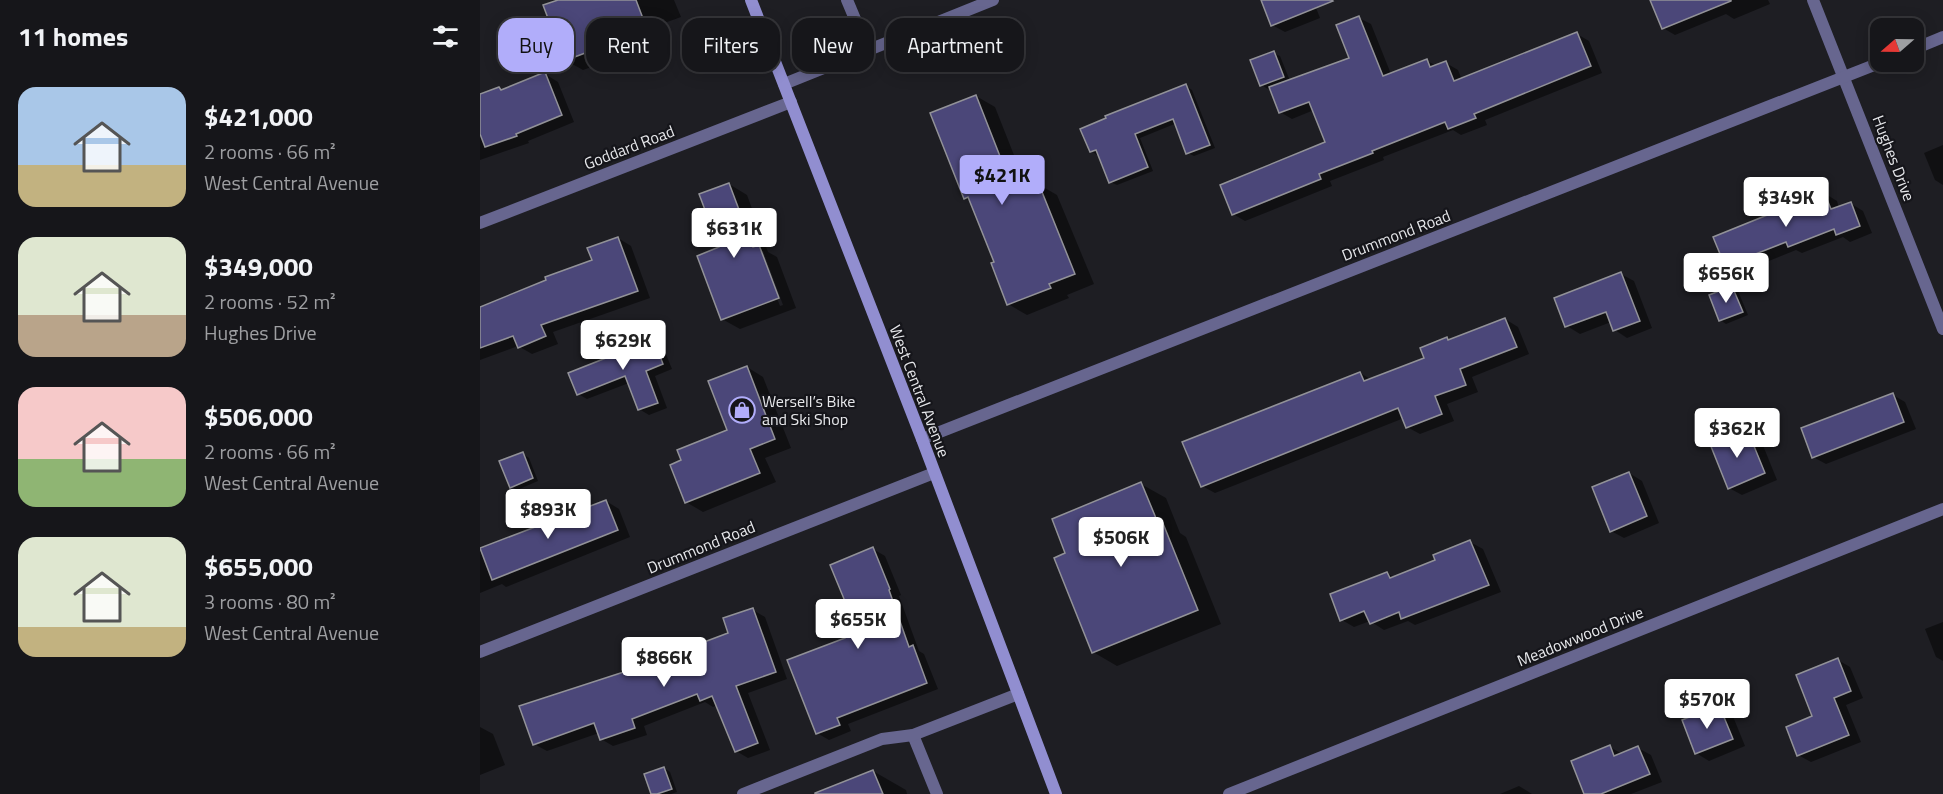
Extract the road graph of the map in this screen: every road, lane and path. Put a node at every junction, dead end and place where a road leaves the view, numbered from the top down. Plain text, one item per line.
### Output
1 (751, 0) edge
2 (847, 0) edge
3 (993, 0) edge
4 (1813, 0) edge
5 (855, 18) edge
6 (1943, 37) edge
7 (1924, 45) edge
8 (874, 48) edge
9 (1870, 66) edge
10 (814, 72) edge
11 (1843, 76) junction
12 (784, 84) junction
13 (791, 102) junction
14 (480, 224) edge
15 (1943, 329) edge
16 (921, 439) junction
17 (934, 473) junction
18 (1943, 510) edge
19 (480, 652) edge
20 (1018, 694) junction
21 (914, 735) junction
22 (743, 794) edge
23 (937, 794) edge
24 (1056, 794) edge
25 (1229, 794) edge

1 - 12 main road, West Central Avenue
2 - 5 street
3 - 8 street
4 - 11 street, Hughes Drive
6 - 7 street
9 - 11 street, Drummond Road
10 - 12 street
11 - 15 street, Hughes Drive
11 - 16 street, Drummond Road
12 - 13 main road, West Central Avenue
13 - 14 street, Goddard Road
13 - 16 main road, West Central Avenue
16 - 17 main road, West Central Avenue
17 - 19 street, Drummond Road
17 - 20 main road, West Central Avenue
18 - 25 street, Meadowwood Drive
20 - 21 street
20 - 24 main road, West Central Avenue
21 - 22 street
21 - 23 street

